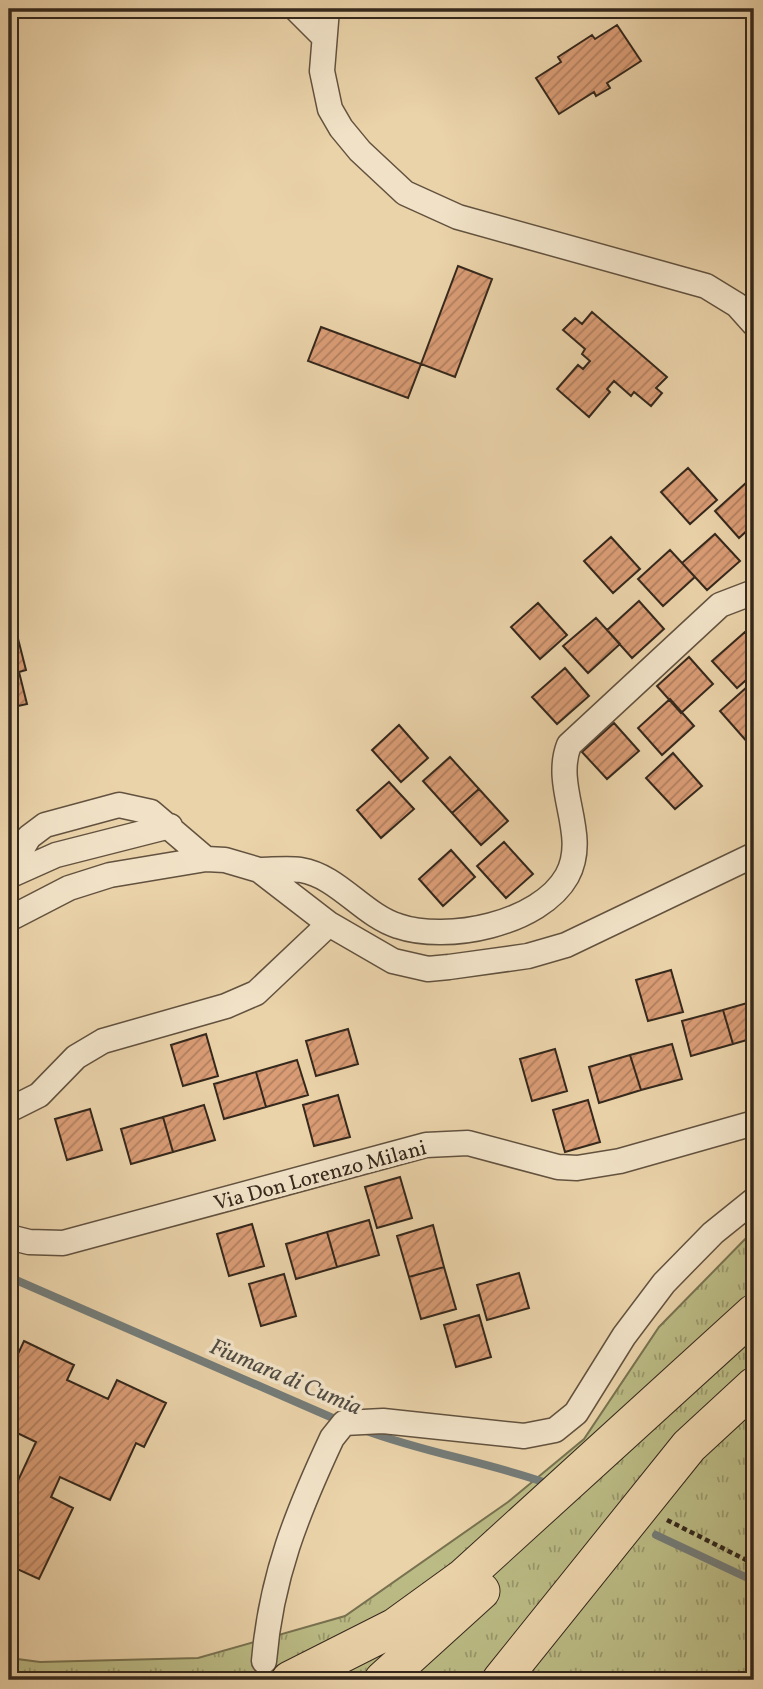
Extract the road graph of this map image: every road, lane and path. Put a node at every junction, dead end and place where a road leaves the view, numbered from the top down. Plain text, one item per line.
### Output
1 (296, 9) edge
2 (327, 9) edge
3 (323, 36) junction
4 (754, 324) edge
5 (754, 592) edge
6 (170, 826) junction
7 (754, 855) edge
8 (206, 859) junction
9 (9, 870) edge
10 (258, 870) junction
11 (9, 876) edge
12 (9, 919) edge
13 (329, 924) junction
14 (9, 1110) edge
15 (754, 1123) edge
16 (754, 1200) edge
17 (9, 1237) edge
18 (754, 1313) edge
19 (754, 1333) edge
20 (754, 1386) edge
21 (754, 1414) edge
22 (666, 1520) dead end
23 (754, 1564) edge
24 (277, 1670) edge
25 (383, 1680) edge
26 (501, 1680) edge
27 (525, 1680) edge

1 - 3 street
2 - 3 street
3 - 4 street
5 - 10 street
6 - 8 street
6 - 9 street
6 - 11 street
7 - 13 street
8 - 10 street
8 - 12 street
10 - 13 street
13 - 14 street
15 - 17 street, Via Don Lorenzo Milani
16 - 24 street
18 - 24 highway
19 - 25 highway
20 - 26 highway
21 - 27 highway
22 - 23 path

